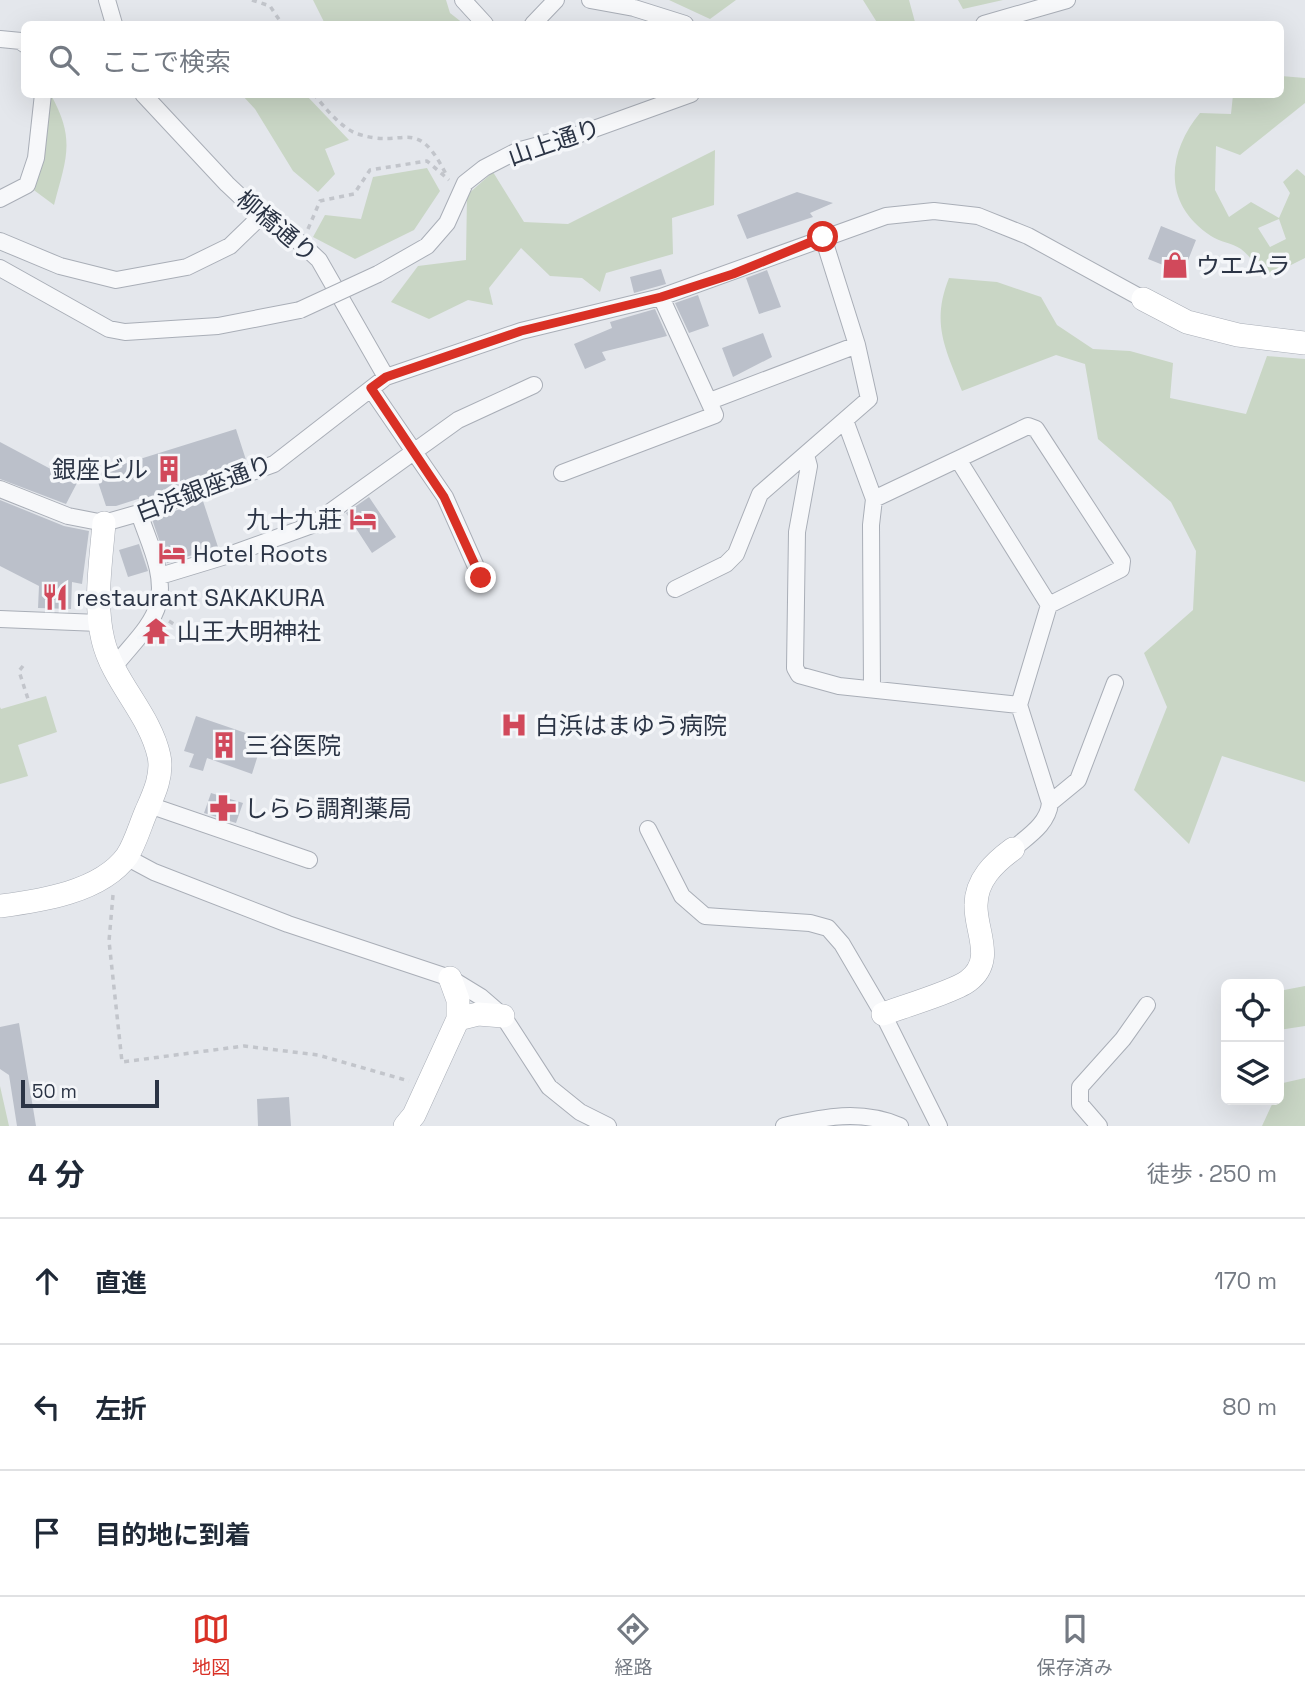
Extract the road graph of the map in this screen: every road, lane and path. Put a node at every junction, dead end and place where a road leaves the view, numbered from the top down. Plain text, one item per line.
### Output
1 (107, 0) edge
2 (251, 0) edge
3 (463, 0) edge
4 (556, 0) edge
5 (590, 0) edge
6 (1067, 0) edge
7 (113, 21) edge
8 (280, 21) edge
9 (482, 21) edge
10 (536, 21) edge
11 (675, 21) edge
12 (994, 21) edge
13 (0, 38) edge
14 (21, 41) edge
15 (43, 98) edge
16 (147, 98) edge
17 (318, 98) edge
18 (680, 98) edge
19 (457, 181) junction
20 (0, 199) edge
21 (261, 216) junction
22 (823, 237) junction
23 (0, 241) edge
24 (302, 244) junction
25 (0, 268) edge
26 (661, 297) junction
27 (1143, 299) joint
28 (1305, 343) edge
29 (857, 345) junction
30 (386, 377) junction
31 (534, 385) dead end
32 (371, 388) junction
33 (710, 401) junction
34 (846, 423) junction
35 (416, 453) junction
36 (806, 455) junction
37 (959, 461) junction
38 (562, 473) dead end
39 (0, 489) edge
40 (874, 499) junction
41 (139, 513) junction
42 (104, 523) junction
43 (160, 576) junction
44 (481, 578) dead end
45 (675, 589) dead end
46 (1049, 605) junction
47 (0, 619) edge
48 (99, 623) junction
49 (23, 666) dead end
50 (114, 667) junction
51 (1115, 683) dead end
52 (872, 690) junction
53 (29, 702) dead end
54 (1019, 705) junction
55 (1050, 803) junction
56 (149, 805) junction
57 (648, 829) dead end
58 (1013, 849) joint
59 (126, 857) junction
60 (309, 860) dead end
61 (106, 873) junction
62 (0, 906) edge
63 (450, 978) junction
64 (1147, 1005) dead end
65 (883, 1014) junction
66 (503, 1016) junction
67 (458, 1018) junction
68 (428, 1087) junction
69 (405, 1126) edge
70 (608, 1126) edge
71 (784, 1126) edge
72 (900, 1126) edge
73 (939, 1126) edge
74 (1099, 1126) edge

1 - 7 street
2 - 8 path
3 - 9 street
4 - 10 street
5 - 11 street
6 - 12 street
13 - 14 street
15 - 20 street
16 - 21 street, 柳橋通り
17 - 19 path
18 - 19 street, 山上通り
19 - 24 path
19 - 25 street, bridge
21 - 23 street
21 - 24 street, 柳橋通り
22 - 26 street, 白浜銀座通り
22 - 27 street, 白浜銀座通り
22 - 29 street
24 - 30 street, 柳橋通り
26 - 30 street, 白浜銀座通り
26 - 33 street
27 - 28 street
29 - 33 street
29 - 34 street
30 - 32 street, 白浜銀座通り
31 - 35 street
32 - 35 street
32 - 41 street, 白浜銀座通り
33 - 38 street
34 - 36 street
34 - 40 street
35 - 43 street
35 - 44 street
36 - 45 street
36 - 52 street
37 - 40 street
37 - 46 street
37 - 46 street
39 - 42 street, 白浜銀座通り
40 - 52 street
41 - 42 street, 白浜銀座通り
41 - 43 street
42 - 48 street
43 - 50 street
46 - 54 street
47 - 48 street
48 - 50 street
49 - 53 path
50 - 56 street
51 - 55 street
52 - 54 street
54 - 55 street
55 - 58 street
56 - 59 street
56 - 60 street
57 - 65 street
58 - 65 street
59 - 61 street
59 - 63 street
61 - 62 street
61 - 68 path
63 - 66 street
63 - 67 street
64 - 74 street
65 - 73 street
66 - 67 street
66 - 70 street
67 - 68 street
68 - 69 street
71 - 72 street

